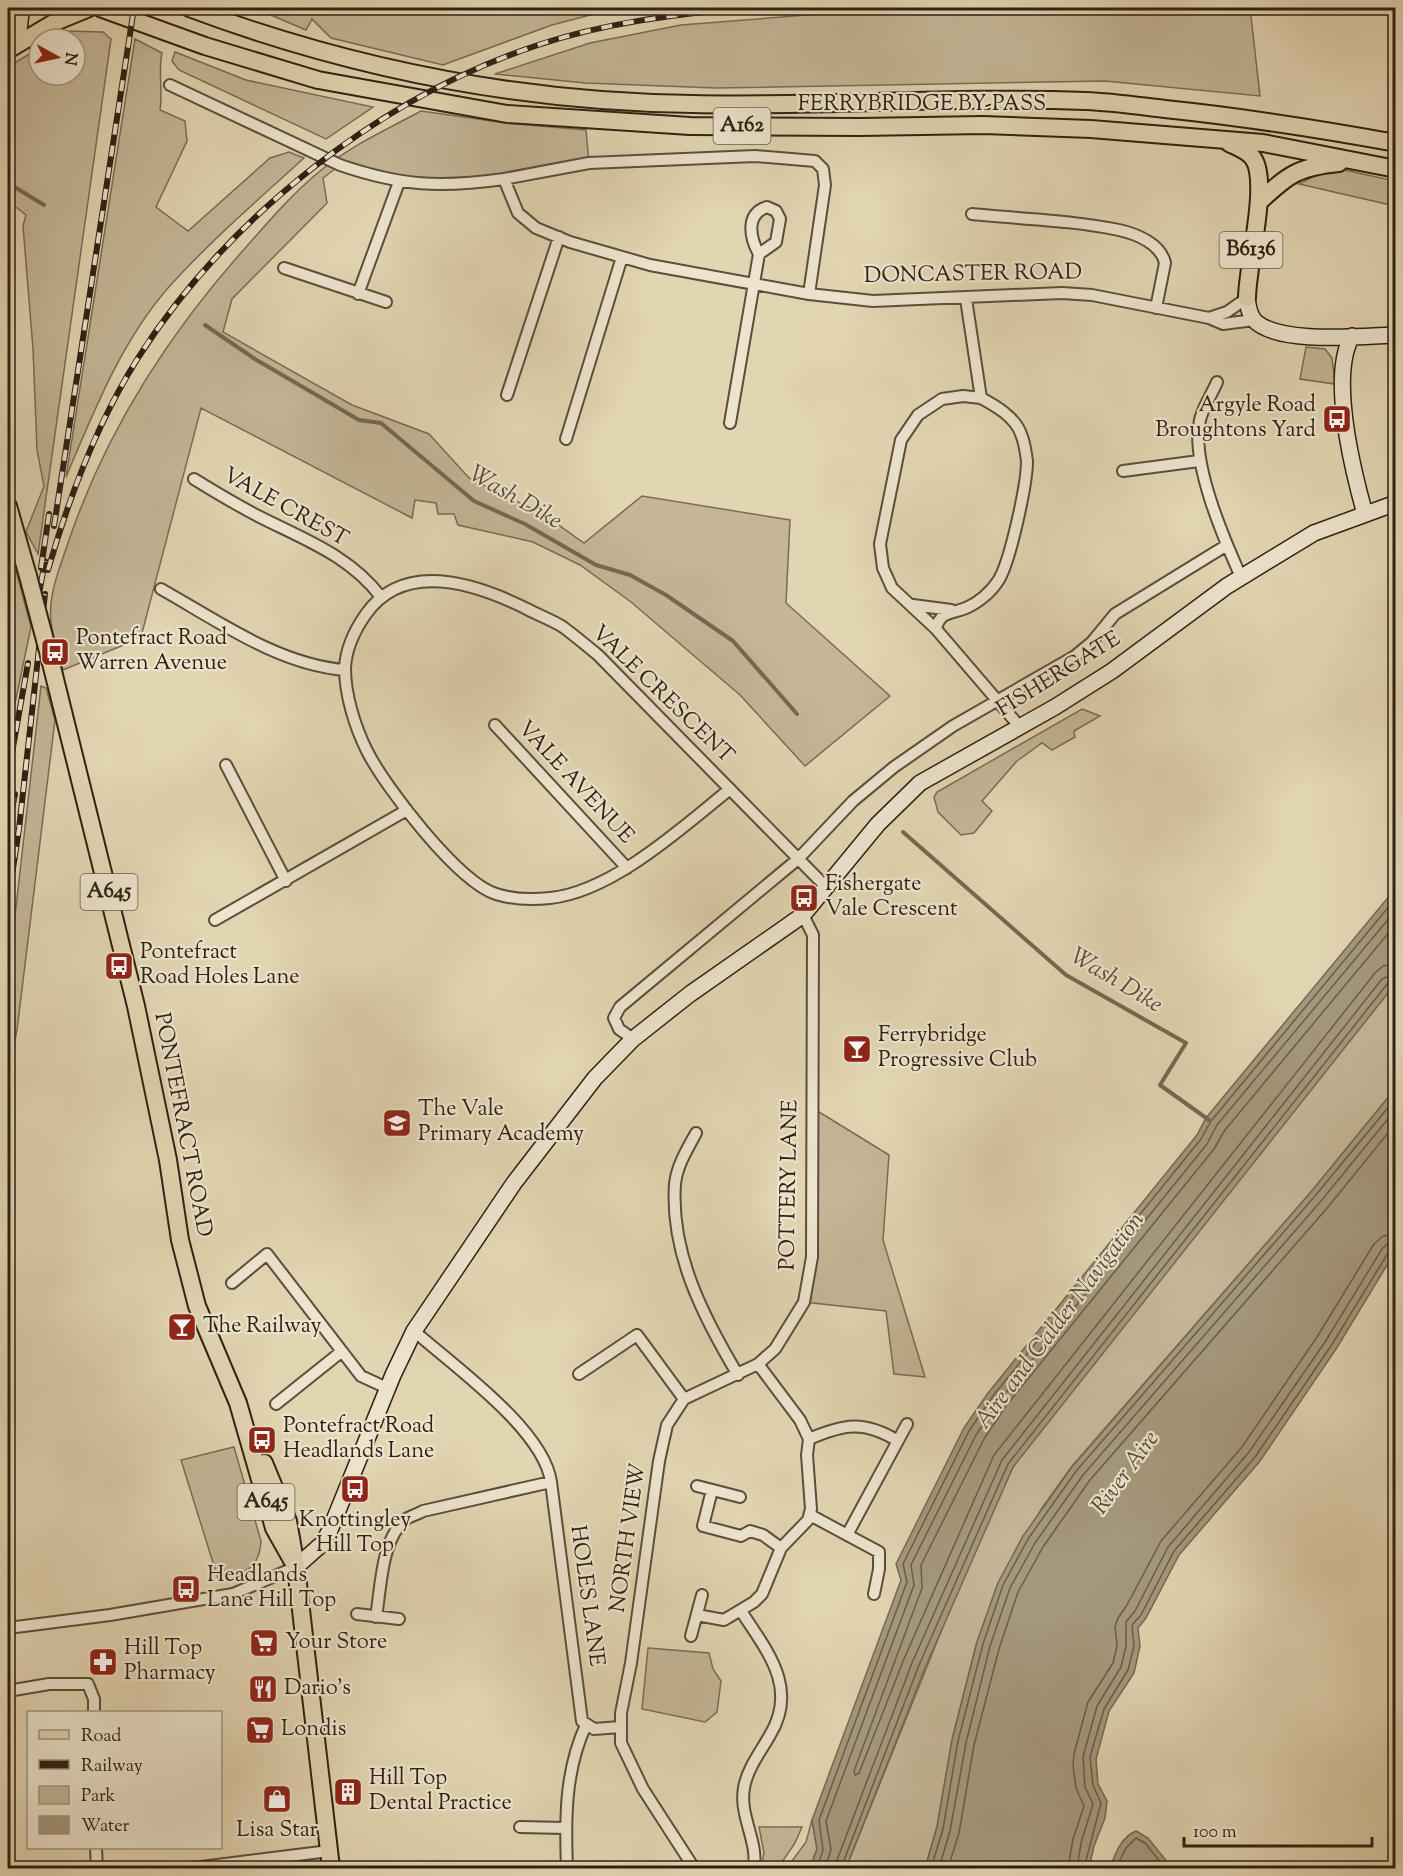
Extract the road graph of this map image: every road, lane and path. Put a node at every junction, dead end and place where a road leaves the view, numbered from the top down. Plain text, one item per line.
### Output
1 (20, 8) edge
2 (89, 8) edge
3 (100, 8) edge
4 (189, 8) edge
5 (8, 50) edge
6 (170, 85) dead end
7 (1223, 140) junction
8 (1395, 142) edge
9 (1358, 161) junction
10 (1395, 169) edge
11 (504, 179) junction
12 (399, 182) junction
13 (1259, 202) junction
14 (972, 214) dead end
15 (559, 237) junction
16 (759, 254) dead end
17 (622, 257) junction
18 (284, 268) dead end
19 (753, 284) junction
20 (1395, 290) edge
21 (358, 294) junction
22 (809, 294) junction
23 (1247, 298) junction
24 (966, 299) junction
25 (386, 302) dead end
26 (1156, 308) junction
27 (1209, 318) junction
28 (1254, 320) junction
29 (1395, 335) edge
30 (1325, 336) junction
31 (1352, 336) junction
32 (1344, 362) junction
33 (1217, 382) dead end
34 (507, 395) dead end
35 (981, 398) junction
36 (730, 423) dead end
37 (566, 439) dead end
38 (1199, 461) junction
39 (1123, 471) dead end
40 (194, 479) dead end
41 (1395, 503) edge
42 (8, 506) edge
43 (1365, 514) junction
44 (1227, 545) junction
45 (14, 553) edge
46 (1241, 577) junction
47 (161, 589) dead end
48 (381, 597) junction
49 (911, 605) junction
50 (954, 611) junction
51 (936, 629) junction
52 (345, 670) junction
53 (999, 699) junction
54 (495, 725) dead end
55 (1020, 727) junction
56 (226, 765) dead end
57 (730, 789) junction
58 (407, 810) junction
59 (798, 860) junction
60 (627, 868) junction
61 (286, 880) junction
62 (827, 888) junction
63 (803, 915) junction
64 (215, 920) dead end
65 (633, 1039) junction
66 (696, 1133) dead end
67 (232, 1283) dead end
68 (414, 1331) junction
69 (341, 1352) junction
70 (758, 1364) junction
71 (579, 1374) dead end
72 (738, 1375) junction
73 (387, 1388) junction
74 (684, 1399) junction
75 (276, 1404) dead end
76 (907, 1424) dead end
77 (808, 1439) junction
78 (898, 1441) junction
79 (551, 1482) junction
80 (697, 1486) dead end
81 (712, 1490) junction
82 (740, 1497) dead end
83 (810, 1515) junction
84 (848, 1535) junction
85 (781, 1548) junction
86 (296, 1567) junction
87 (874, 1594) dead end
88 (702, 1596) dead end
89 (741, 1611) junction
90 (357, 1614) dead end
91 (697, 1615) junction
92 (376, 1617) junction
93 (399, 1619) dead end
94 (8, 1628) edge
95 (691, 1636) dead end
96 (8, 1691) edge
97 (94, 1711) edge
98 (586, 1725) junction
99 (620, 1727) junction
100 (520, 1827) dead end
101 (565, 1828) junction
102 (96, 1849) edge
103 (329, 1851) junction
104 (97, 1869) edge
105 (194, 1869) edge
106 (331, 1869) edge
107 (567, 1869) edge
108 (694, 1869) edge
109 (754, 1869) edge

1 - 5 highway
2 - 5 main road
3 - 7 main road, FERRYBRIDGE BY-PASS / A162
4 - 8 main road, FERRYBRIDGE BY-PASS / A162
6 - 12 street
7 - 9 main road, FERRYBRIDGE BY-PASS / A162
7 - 13 main road
9 - 10 main road, FERRYBRIDGE BY-PASS / A162
9 - 13 main road
11 - 12 street
11 - 15 street, DONCASTER ROAD
11 - 22 street
12 - 21 street
13 - 23 main road, B6136
14 - 26 street
15 - 17 street, DONCASTER ROAD
15 - 34 street
16 - 19 street
17 - 19 street, DONCASTER ROAD
17 - 37 street
18 - 21 street
19 - 22 street, DONCASTER ROAD
19 - 36 street
20 - 29 street
21 - 25 street
22 - 24 street, DONCASTER ROAD
23 - 27 street
23 - 28 main road, B6136
24 - 26 street, DONCASTER ROAD
24 - 35 street
26 - 27 street, DONCASTER ROAD
27 - 28 street, DONCASTER ROAD
28 - 30 main road
29 - 31 main road
30 - 31 main road
30 - 32 main road
31 - 32 main road
32 - 43 main road
33 - 38 street
35 - 49 street
35 - 50 street
38 - 39 street
38 - 44 street
40 - 48 street, VALE CREST
41 - 43 main road, FISHERGATE
42 - 45 main road, PONTEFRACT ROAD / A645
43 - 46 main road, FISHERGATE
44 - 46 street
44 - 53 street, FISHERGATE
45 - 86 main road, PONTEFRACT ROAD / A645, bridge
46 - 55 main road, FISHERGATE
47 - 52 street
48 - 52 street, VALE CRESCENT
48 - 57 street, VALE CRESCENT
49 - 50 street
49 - 51 street
50 - 51 street
51 - 53 street
52 - 58 street, VALE CRESCENT
53 - 55 street
53 - 59 street, FISHERGATE
54 - 60 street, VALE AVENUE
55 - 62 main road, FISHERGATE
56 - 61 street
57 - 59 street, VALE CRESCENT
57 - 60 street, VALE CRESCENT
58 - 60 street, VALE CRESCENT
58 - 61 street
59 - 62 street, VALE CRESCENT
59 - 65 street, FISHERGATE
61 - 64 street
62 - 63 main road, FISHERGATE
63 - 65 main road, FISHERGATE
63 - 70 street, POTTERY LANE
65 - 68 main road, FISHERGATE
66 - 72 street
67 - 69 street
68 - 73 main road, FISHERGATE
68 - 79 street, HOLES LANE
69 - 73 street
69 - 75 street
70 - 72 street, POTTERY LANE
70 - 77 street
71 - 74 street
72 - 74 street, POTTERY LANE
73 - 86 main road, FISHERGATE
74 - 99 street, NORTH VIEW
76 - 78 street
77 - 78 street
77 - 83 street
78 - 84 street
79 - 92 street
79 - 98 street, HOLES LANE
80 - 81 street
81 - 82 street
81 - 85 street
83 - 84 street
83 - 85 street
84 - 87 street
85 - 89 street
86 - 94 street
86 - 103 main road, A645
88 - 91 street
89 - 91 street
89 - 109 street
90 - 92 street
91 - 95 street
92 - 93 street
96 - 97 street
98 - 99 street
98 - 101 street
99 - 108 street
100 - 101 street
101 - 107 street
102 - 104 street
103 - 105 street
103 - 106 main road, A645

